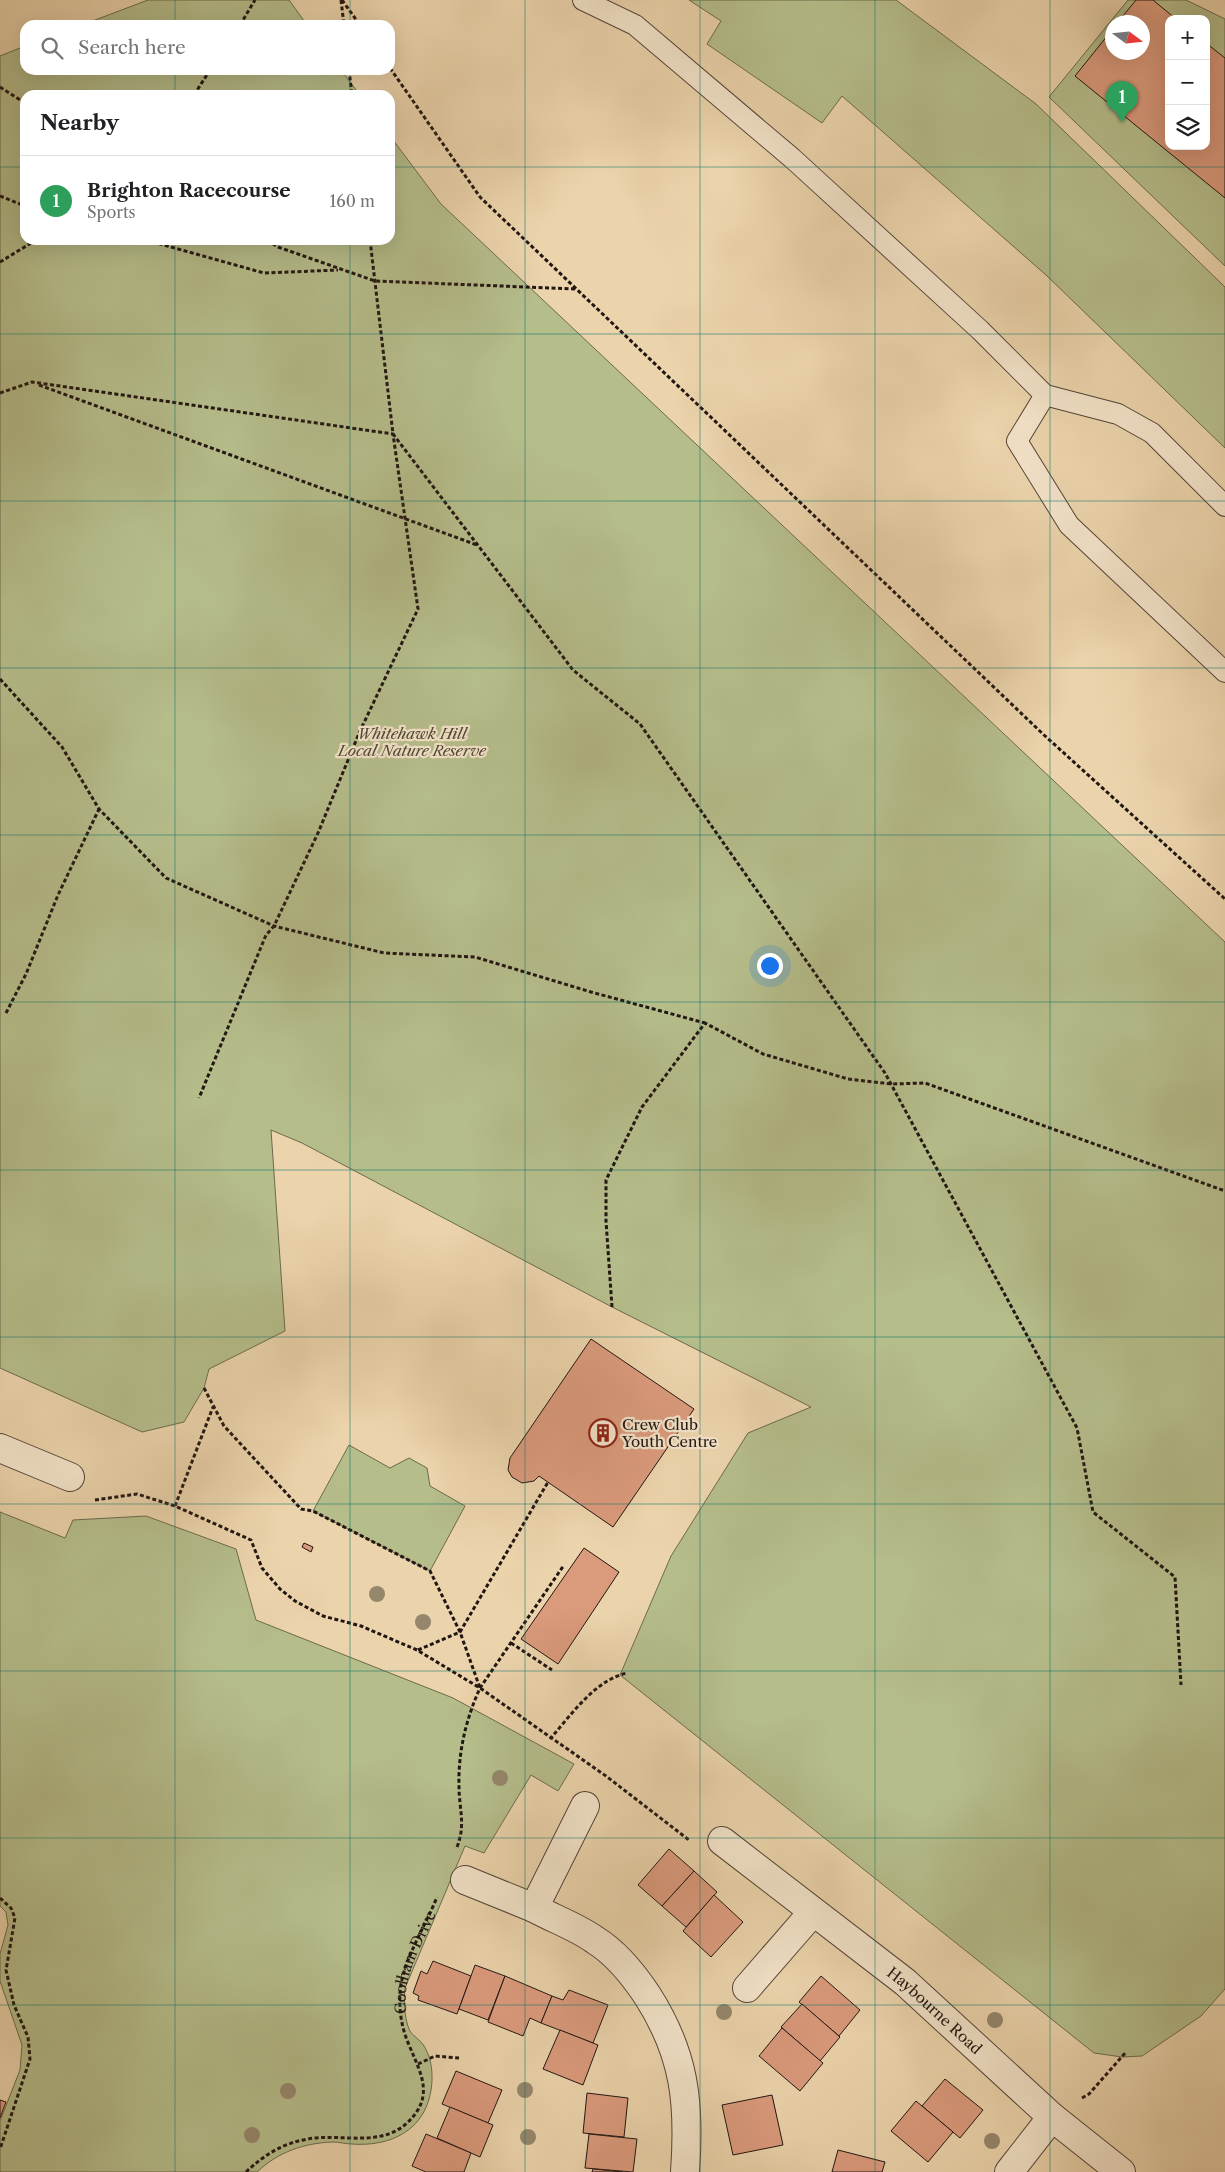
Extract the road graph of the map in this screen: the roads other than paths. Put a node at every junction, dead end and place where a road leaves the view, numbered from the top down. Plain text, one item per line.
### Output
1 (583, 0) edge
2 (1045, 395) junction
3 (1225, 506) edge
4 (1225, 672) edge
5 (0, 1448) edge
6 (70, 1477) road end
7 (585, 1806) dead end
8 (722, 1841) dead end
9 (465, 1880) dead end
10 (534, 1908) junction
11 (812, 1912) junction
12 (747, 1988) dead end
13 (1052, 2117) junction
14 (685, 2172) edge
15 (1009, 2172) edge
16 (1122, 2172) edge

1 - 2 lane
2 - 3 lane
2 - 4 lane
5 - 6 street
7 - 10 street
8 - 11 street, Haybourne Road
9 - 10 street
10 - 14 street
11 - 12 street
11 - 13 street, Haybourne Road
13 - 15 street
13 - 16 street, Haybourne Road

